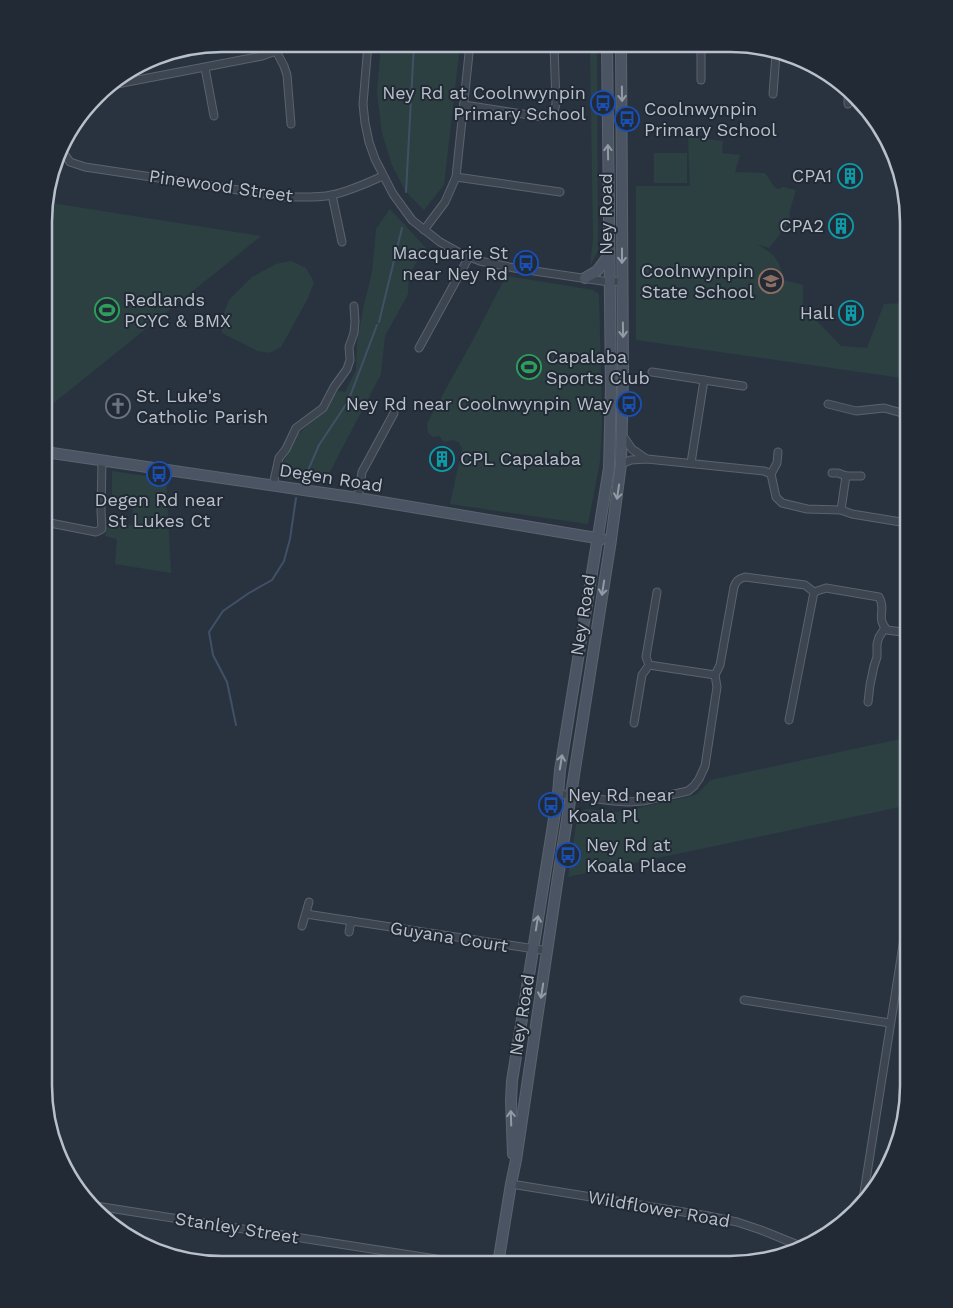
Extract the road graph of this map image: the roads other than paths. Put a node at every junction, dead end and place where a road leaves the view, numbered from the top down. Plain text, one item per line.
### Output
1 (276, 52) joint
2 (367, 52) edge
3 (469, 52) edge
4 (554, 52) edge
5 (607, 52) edge
6 (621, 52) edge
7 (701, 52) edge
8 (776, 58) edge
9 (205, 68) junction
10 (701, 80) dead end
11 (127, 82) edge
12 (773, 94) dead end
13 (848, 100) edge
14 (848, 104) dead end
15 (464, 105) junction
16 (214, 116) dead end
17 (291, 124) dead end
18 (66, 156) edge
19 (383, 176) junction
20 (456, 177) junction
21 (560, 192) dead end
22 (332, 195) junction
23 (424, 230) junction
24 (342, 242) dead end
25 (609, 254) junction
26 (469, 257) junction
27 (585, 278) junction
28 (622, 281) junction
29 (609, 282) junction
30 (354, 306) dead end
31 (419, 348) dead end
32 (652, 372) dead end
33 (704, 380) junction
34 (743, 386) dead end
35 (828, 404) dead end
36 (901, 412) edge
37 (394, 413) dead end
38 (623, 436) junction
39 (778, 452) dead end
40 (52, 453) edge
41 (647, 459) junction
42 (102, 460) junction
43 (691, 463) junction
44 (622, 464) junction
45 (832, 473) dead end
46 (771, 474) junction
47 (846, 476) junction
48 (861, 476) dead end
49 (273, 485) junction
50 (358, 498) junction
51 (841, 510) junction
52 (901, 522) edge
53 (52, 523) edge
54 (597, 538) junction
55 (611, 540) junction
56 (657, 592) dead end
57 (814, 592) junction
58 (885, 628) junction
59 (901, 632) edge
60 (649, 666) junction
61 (714, 675) junction
62 (868, 702) dead end
63 (789, 720) dead end
64 (634, 723) dead end
65 (558, 794) junction
66 (571, 795) junction
67 (309, 902) dead end
68 (306, 914) junction
69 (351, 921) junction
70 (302, 926) dead end
71 (349, 932) dead end
72 (533, 950) junction
73 (548, 951) junction
74 (900, 965) edge
75 (744, 1000) dead end
76 (890, 1023) junction
77 (511, 1184) junction
78 (864, 1190) edge
79 (103, 1207) edge
80 (795, 1243) edge
81 (417, 1256) edge
82 (499, 1256) edge

1 - 9 street
1 - 17 street
2 - 19 street
3 - 15 street
4 - 15 street
25 -> 5 main road, Ney Road
6 -> 28 main road, Ney Road
7 - 10 street
8 - 12 street
9 - 11 street
9 - 16 street
13 - 14 street
15 - 20 street
18 - 22 street, Pinewood Street
19 - 22 street, Pinewood Street
19 - 23 street
20 - 21 street
20 - 23 street
22 - 24 street
23 - 26 street
25 - 27 main road
25 - 29 main road, Ney Road
26 - 27 street
26 - 31 street
27 - 29 street
28 - 29 street
28 -> 38 main road, Ney Road
29 - 54 main road, Ney Road
30 - 49 street
32 - 33 street
33 - 34 street
33 - 43 street
35 - 36 street
37 - 50 street
38 - 41 street
38 - 44 main road, Ney Road
39 - 46 street
40 - 42 main road, Degen Road
41 - 43 street
41 - 44 street
42 - 49 main road, Degen Road
42 - 53 street
43 - 46 street
44 -> 55 main road, Ney Road
45 - 47 street
46 - 51 street
47 - 48 street
47 - 51 street
49 - 50 main road, Degen Road
50 - 54 main road, Degen Road
51 - 52 street
54 - 55 main road, Degen Road
65 -> 54 main road, Ney Road
55 -> 66 main road, Ney Road
56 - 60 street
57 - 58 street
57 - 61 street
57 - 63 street
58 - 59 street
58 - 62 street
60 - 61 street
60 - 64 street
61 - 66 street
65 - 66 street
72 -> 65 main road, Ney Road
66 - 73 main road, Ney Road
67 - 68 street
68 - 69 street, Guyana Court
68 - 70 street
69 - 71 street
69 - 72 street, Guyana Court
72 - 73 street, Guyana Court
77 -> 72 main road, Ney Road
73 -> 77 main road, Ney Road
74 - 76 street
75 - 76 street
76 - 78 street
77 - 80 street, Wildflower Road
77 - 82 main road, Ney Road
79 - 81 street, Stanley Street

